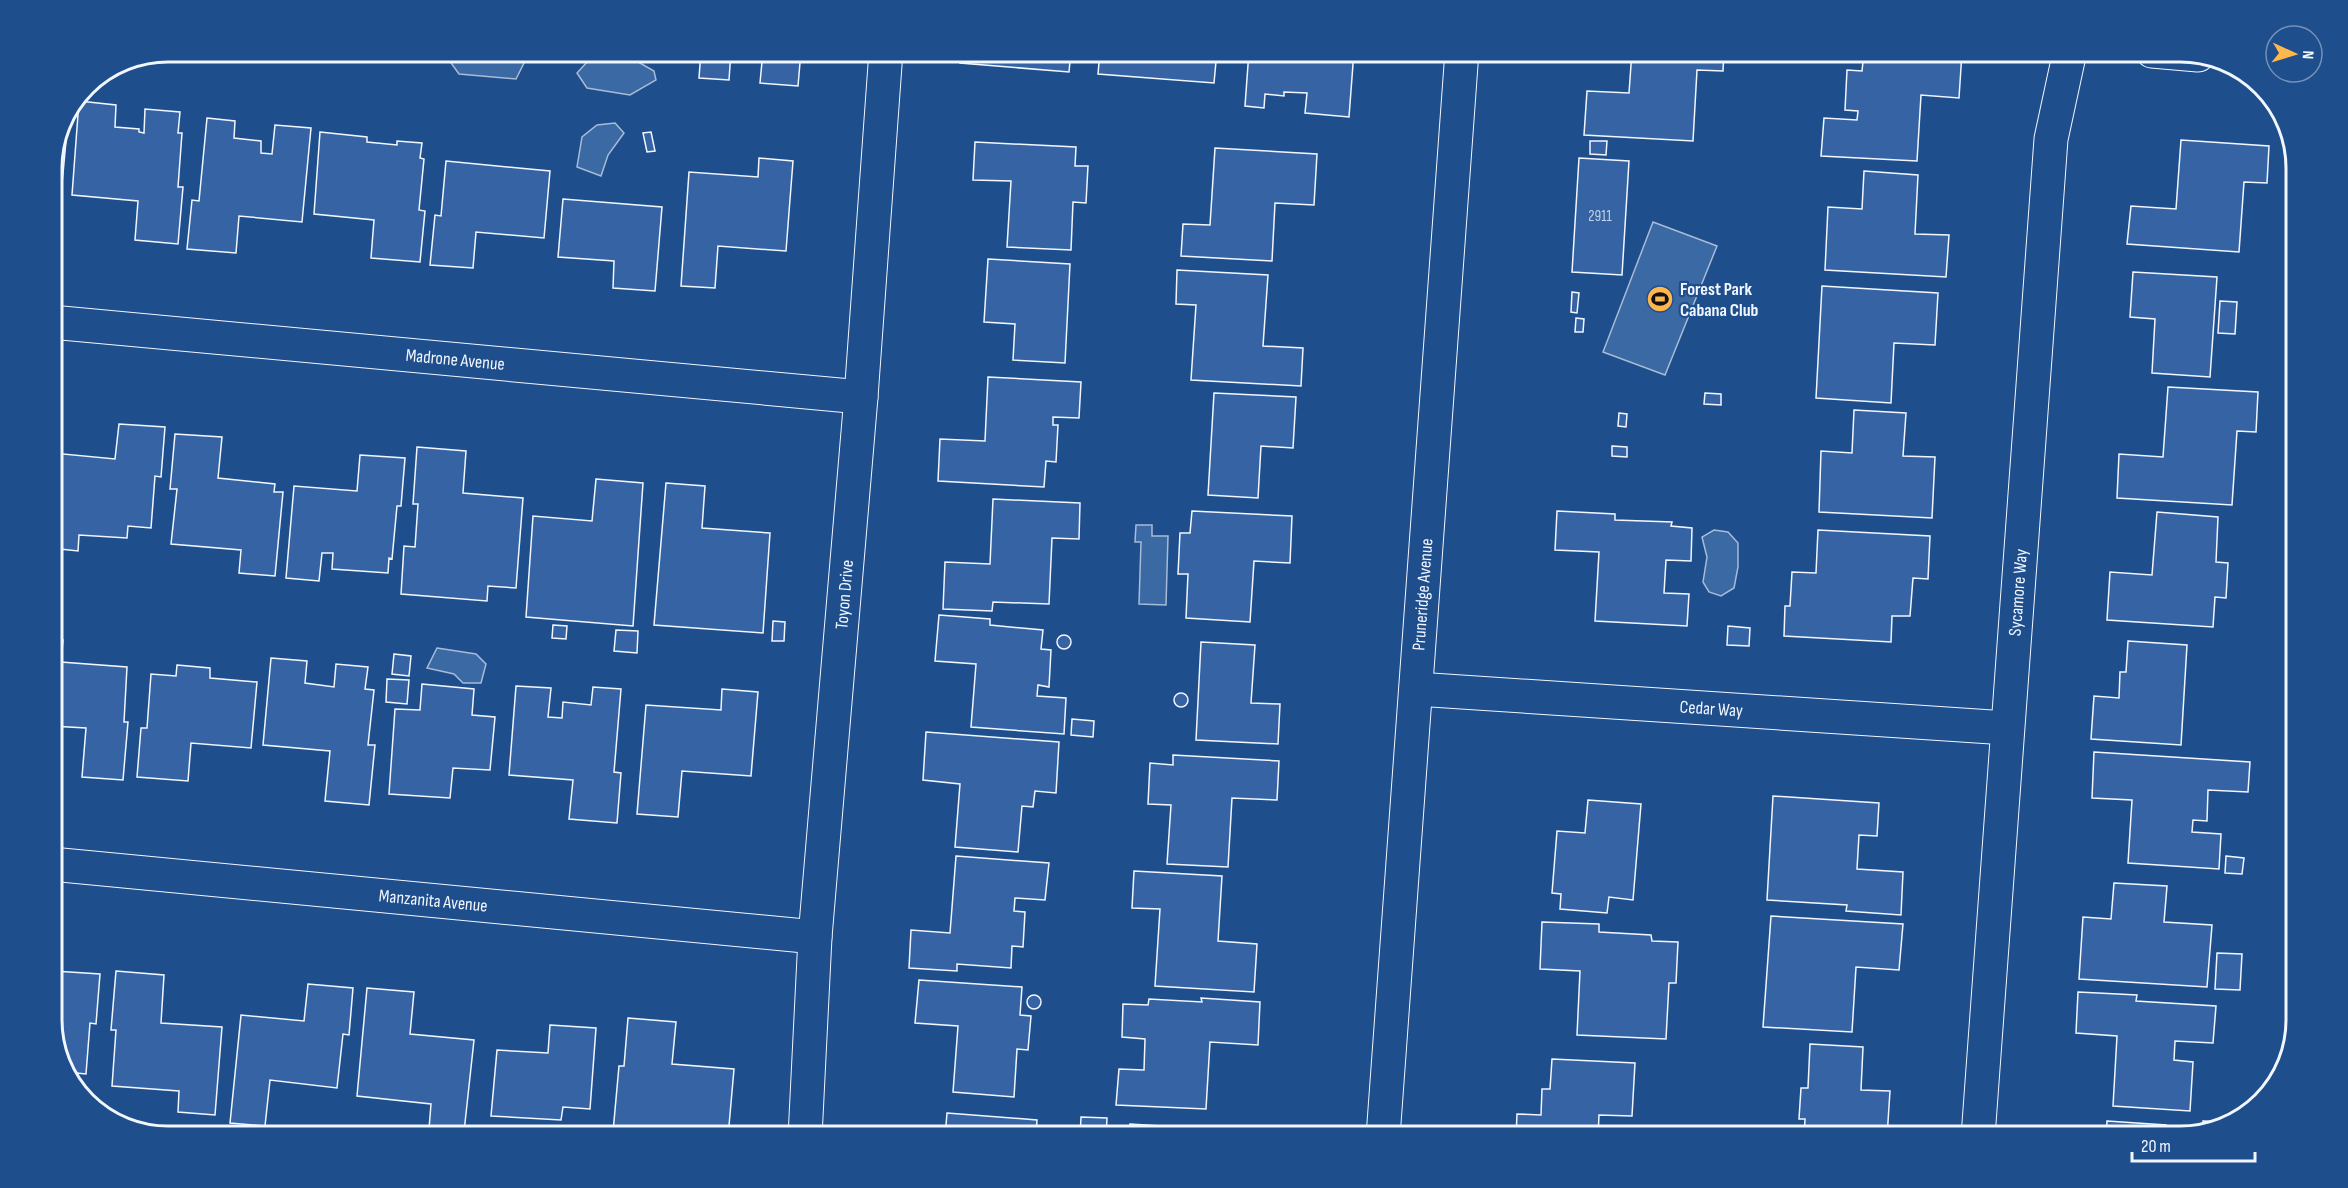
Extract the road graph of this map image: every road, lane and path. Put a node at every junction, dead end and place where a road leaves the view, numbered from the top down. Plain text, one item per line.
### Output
1 (885, 62) edge
2 (1461, 62) edge
3 (2068, 62) edge
4 (62, 323) edge
5 (861, 397) junction
6 (1416, 689) junction
7 (2007, 728) junction
8 (62, 865) edge
9 (815, 936) junction
10 (806, 1126) edge
11 (1384, 1126) edge
12 (1979, 1126) edge

1 - 5 street, Toyon Drive
2 - 6 street, Pruneridge Avenue
3 - 7 street, Sycamore Way
4 - 5 street, Madrone Avenue
5 - 9 street, Toyon Drive
6 - 7 street, Cedar Way
6 - 11 street, Pruneridge Avenue
7 - 12 street, Sycamore Way
8 - 9 street, Manzanita Avenue
9 - 10 street, Toyon Drive

